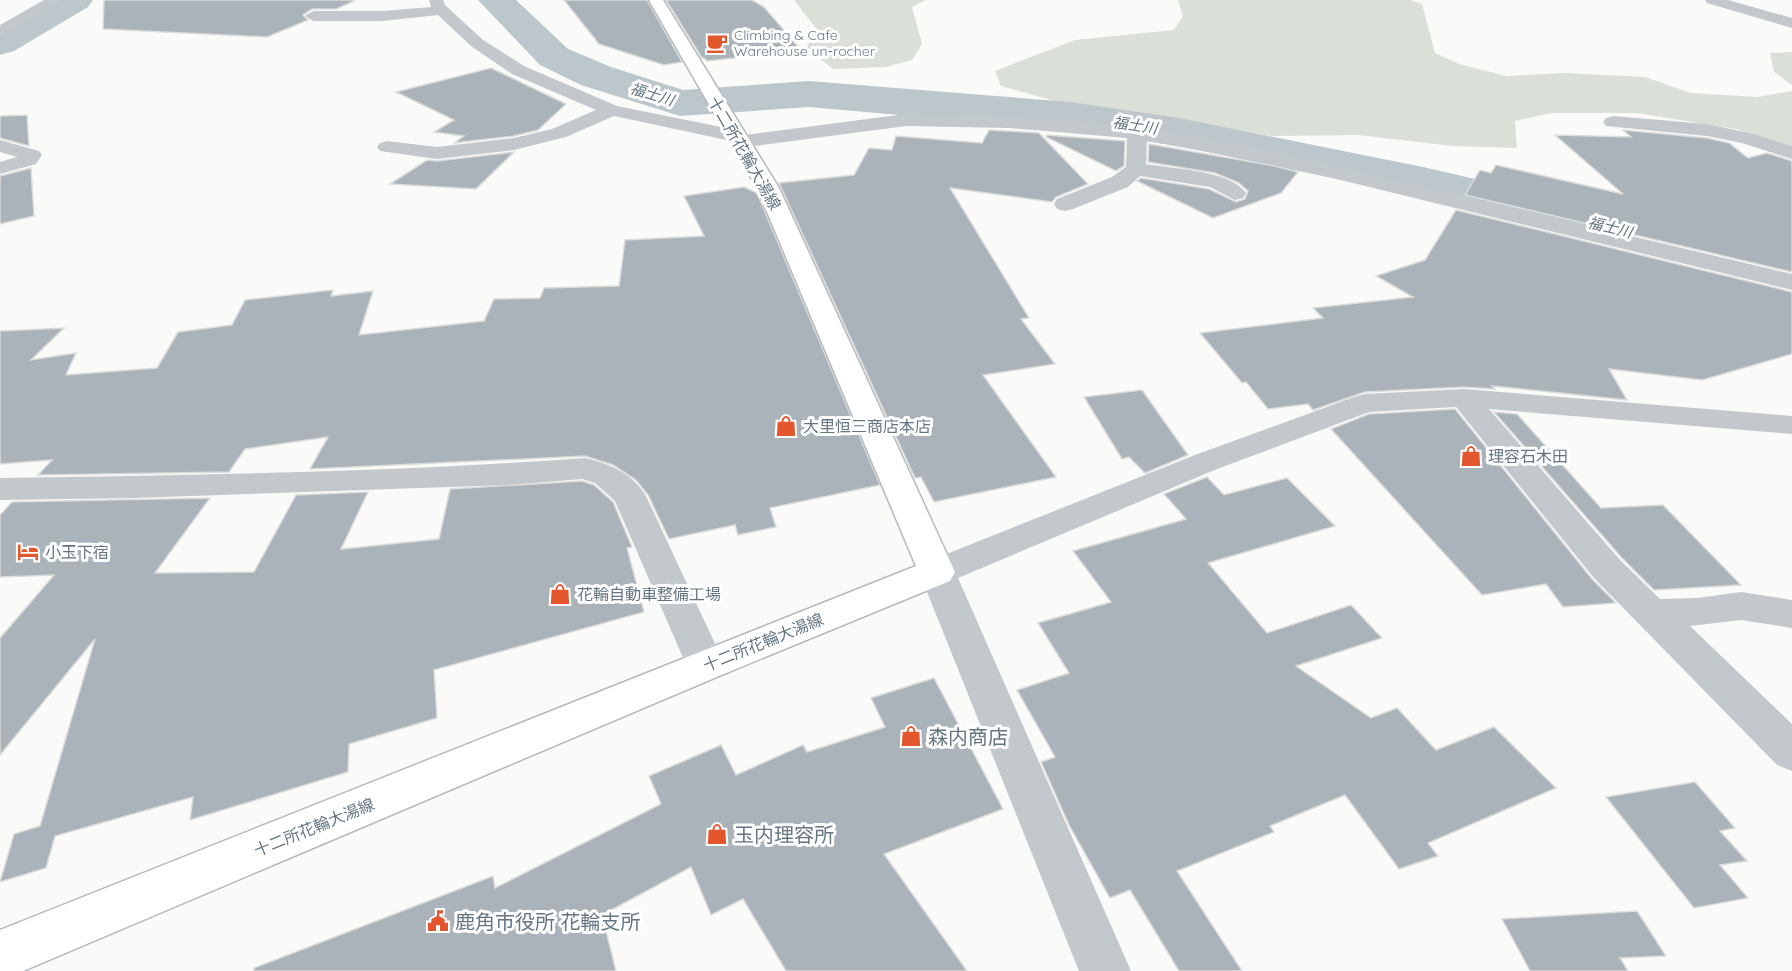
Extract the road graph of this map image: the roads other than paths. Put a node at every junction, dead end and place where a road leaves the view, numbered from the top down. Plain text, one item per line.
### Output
1 (56, 0) edge
2 (656, 0) edge
3 (1712, 0) edge
4 (438, 5) edge
5 (313, 16) dead end
6 (1792, 23) edge
7 (0, 31) edge
8 (612, 110) junction
9 (1613, 122) dead end
10 (1137, 134) junction
11 (738, 139) junction
12 (0, 146) edge
13 (387, 147) dead end
14 (1792, 153) edge
15 (1344, 154) dead end
16 (0, 168) edge
17 (1136, 169) junction
18 (1235, 192) dead end
19 (1065, 204) dead end
20 (1792, 261) edge
21 (1792, 282) edge
22 (1464, 398) junction
23 (1792, 425) edge
24 (0, 489) edge
25 (937, 572) junction
26 (1650, 613) junction
27 (1792, 614) edge
28 (705, 665) junction
29 (1792, 752) edge
30 (0, 955) edge
31 (1106, 971) edge

1 - 7 street
2 - 11 main road, 十二所花輪大湯線
3 - 6 street
4 - 5 street
4 - 8 street
8 - 11 street
8 - 13 street
9 - 14 street
10 - 11 street
10 - 17 street
10 - 21 street
11 - 25 main road, 十二所花輪大湯線
12 - 16 street
15 - 20 street
17 - 18 street
17 - 19 street
22 - 23 street
22 - 25 street
22 - 26 street
24 - 28 street
25 - 28 main road, 十二所花輪大湯線
25 - 31 street
26 - 27 street
26 - 29 street
28 - 30 main road, 十二所花輪大湯線

